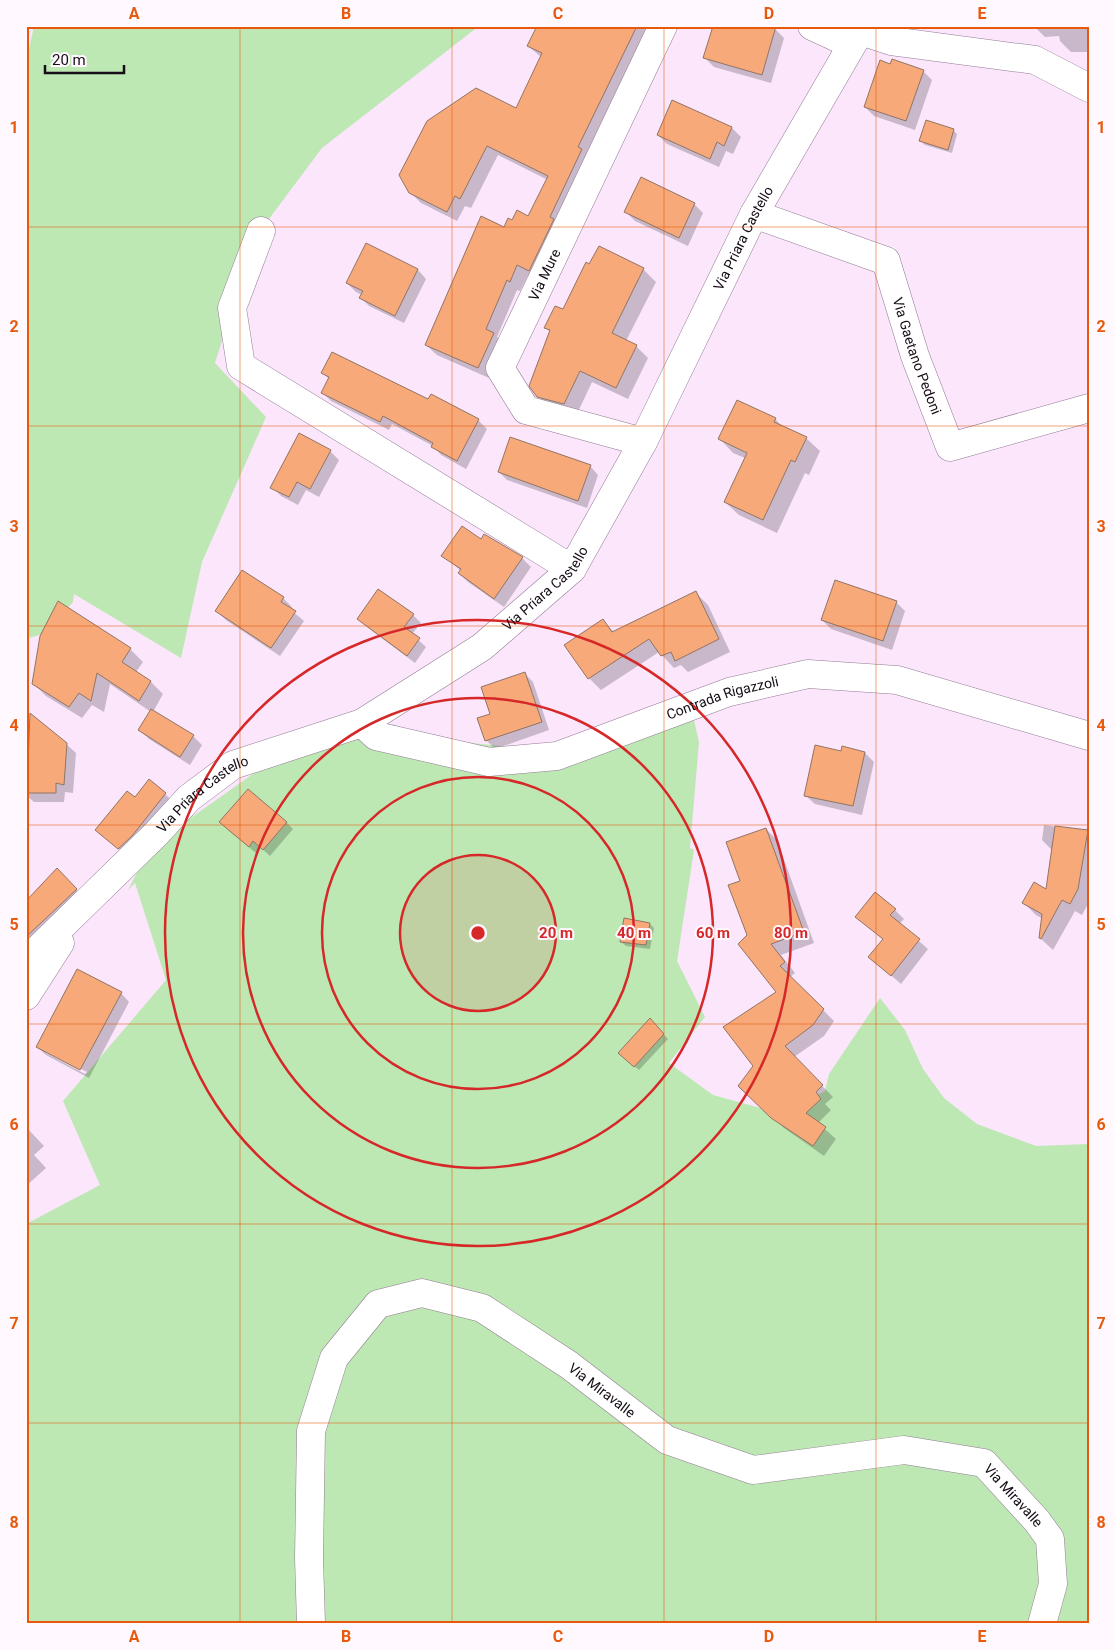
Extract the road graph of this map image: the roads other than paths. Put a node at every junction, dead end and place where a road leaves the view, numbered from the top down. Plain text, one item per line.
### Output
1 (663, 26) edge
2 (812, 26) edge
3 (858, 34) edge
4 (897, 34) edge
5 (1089, 88) edge
6 (754, 214) junction
7 (261, 231) dead end
8 (1089, 408) edge
9 (644, 442) junction
10 (572, 569) junction
11 (362, 723) junction
12 (1089, 736) edge
13 (66, 924) junction
14 (26, 961) edge
15 (26, 996) edge
16 (310, 1624) edge
17 (1042, 1624) edge

1 - 9 street, Via Mure
2 - 3 street
3 - 4 street
3 - 6 street, Via Priara Castello
4 - 5 street
6 - 8 street, Via Gaetano Pedoni
6 - 9 street, Via Priara Castello
7 - 10 street
9 - 10 street, Via Priara Castello
10 - 11 street, Via Priara Castello
11 - 12 street, Contrada Rigazzoli
11 - 13 street, Via Priara Castello
13 - 14 street, Via Priara Castello
13 - 15 street
16 - 17 street, Via Miravalle

